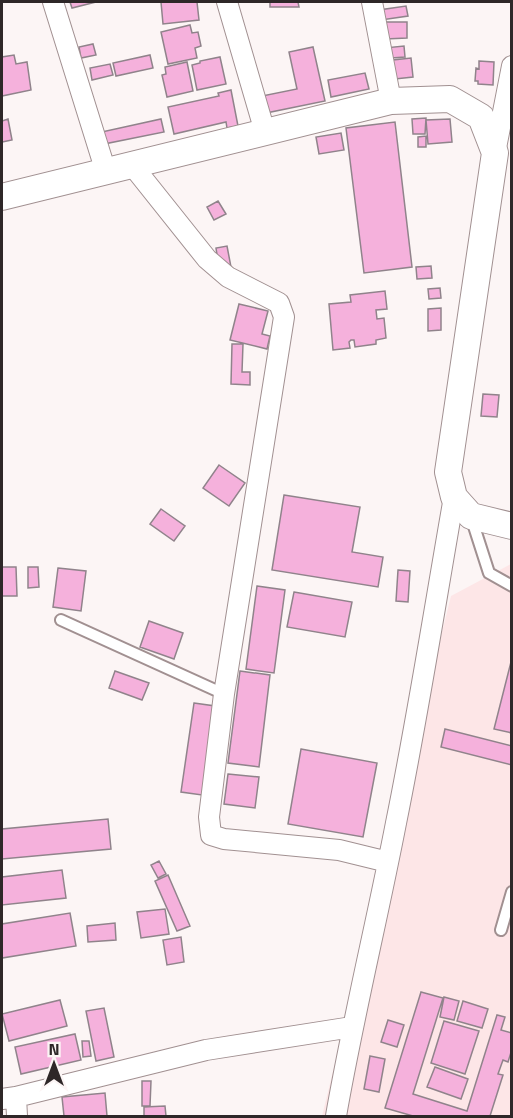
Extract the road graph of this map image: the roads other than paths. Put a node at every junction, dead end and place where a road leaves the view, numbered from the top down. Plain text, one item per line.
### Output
1 (53, 2) edge
2 (227, 2) edge
3 (372, 2) edge
4 (512, 66) edge
5 (391, 101) junction
6 (265, 132) junction
7 (495, 153) junction
8 (132, 165) junction
9 (106, 172) junction
10 (4, 193) edge
11 (454, 496) junction
12 (471, 516) junction
13 (512, 526) edge
14 (512, 586) edge
15 (61, 620) dead end
16 (224, 694) junction
17 (388, 862) junction
18 (512, 892) edge
19 (501, 930) dead end
20 (352, 1027) junction
21 (11, 1104) edge
22 (336, 1116) edge

1 - 9 street
2 - 6 street
3 - 5 street
4 - 7 street
5 - 6 street
5 - 7 street
6 - 8 street
7 - 11 street
8 - 9 street
8 - 16 street
9 - 10 street
11 - 12 street
11 - 17 street
12 - 13 street
12 - 14 lane
15 - 16 lane
16 - 17 street
17 - 20 street
18 - 19 lane
20 - 21 street
20 - 22 street

